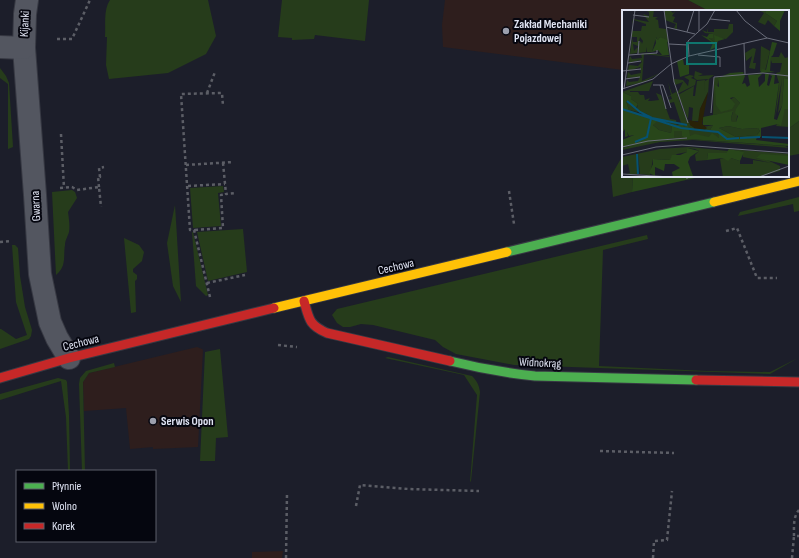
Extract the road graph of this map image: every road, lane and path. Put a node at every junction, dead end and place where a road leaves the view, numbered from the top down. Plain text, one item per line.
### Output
1 (27, 0) edge
2 (90, 0) edge
3 (57, 39) dead end
4 (0, 47) edge
5 (24, 48) junction
6 (215, 72) dead end
7 (207, 94) junction
8 (223, 106) dead end
9 (61, 134) dead end
10 (233, 162) dead end
11 (223, 163) junction
12 (186, 165) junction
13 (104, 167) dead end
14 (687, 177) edge
15 (689, 180) dead end
16 (799, 181) edge
17 (225, 184) junction
18 (188, 186) junction
19 (99, 187) junction
20 (58, 188) dead end
21 (64, 188) junction
22 (509, 191) dead end
23 (236, 193) dead end
24 (226, 194) junction
25 (101, 207) dead end
26 (514, 220) dead end
27 (194, 230) junction
28 (726, 231) dead end
29 (245, 275) dead end
30 (777, 278) dead end
31 (207, 283) junction
32 (210, 295) dead end
33 (304, 301) junction
34 (69, 358) junction
35 (0, 378) edge
36 (799, 382) edge
37 (600, 452) dead end
38 (674, 453) dead end
39 (479, 491) dead end
40 (672, 491) dead end
41 (287, 493) dead end
42 (356, 506) dead end
43 (799, 510) edge
44 (794, 536) junction
45 (799, 536) edge
46 (286, 558) edge
47 (653, 558) edge
48 (792, 558) edge

1 - 5 street, Kijanki
2 - 3 path
4 - 5 street, Kijanki
5 - 34 street, Gwarna
6 - 7 path
7 - 8 path
7 - 12 path
9 - 21 path
10 - 11 path
11 - 12 path
11 - 17 path
12 - 18 path
13 - 19 path
14 - 15 path
16 - 33 street, Cechowa
17 - 18 path
17 - 24 path
18 - 27 path
19 - 21 path
19 - 25 path
20 - 21 path
22 - 26 path
23 - 24 path
24 - 27 path
27 - 31 path
28 - 30 path
29 - 31 path
31 - 32 path
33 - 34 street, Cechowa
33 - 36 street, Widnokrąg
34 - 35 street, Cechowa
37 - 38 path
39 - 42 path
40 - 47 path
41 - 46 path
43 - 44 path
44 - 45 path
44 - 48 path

